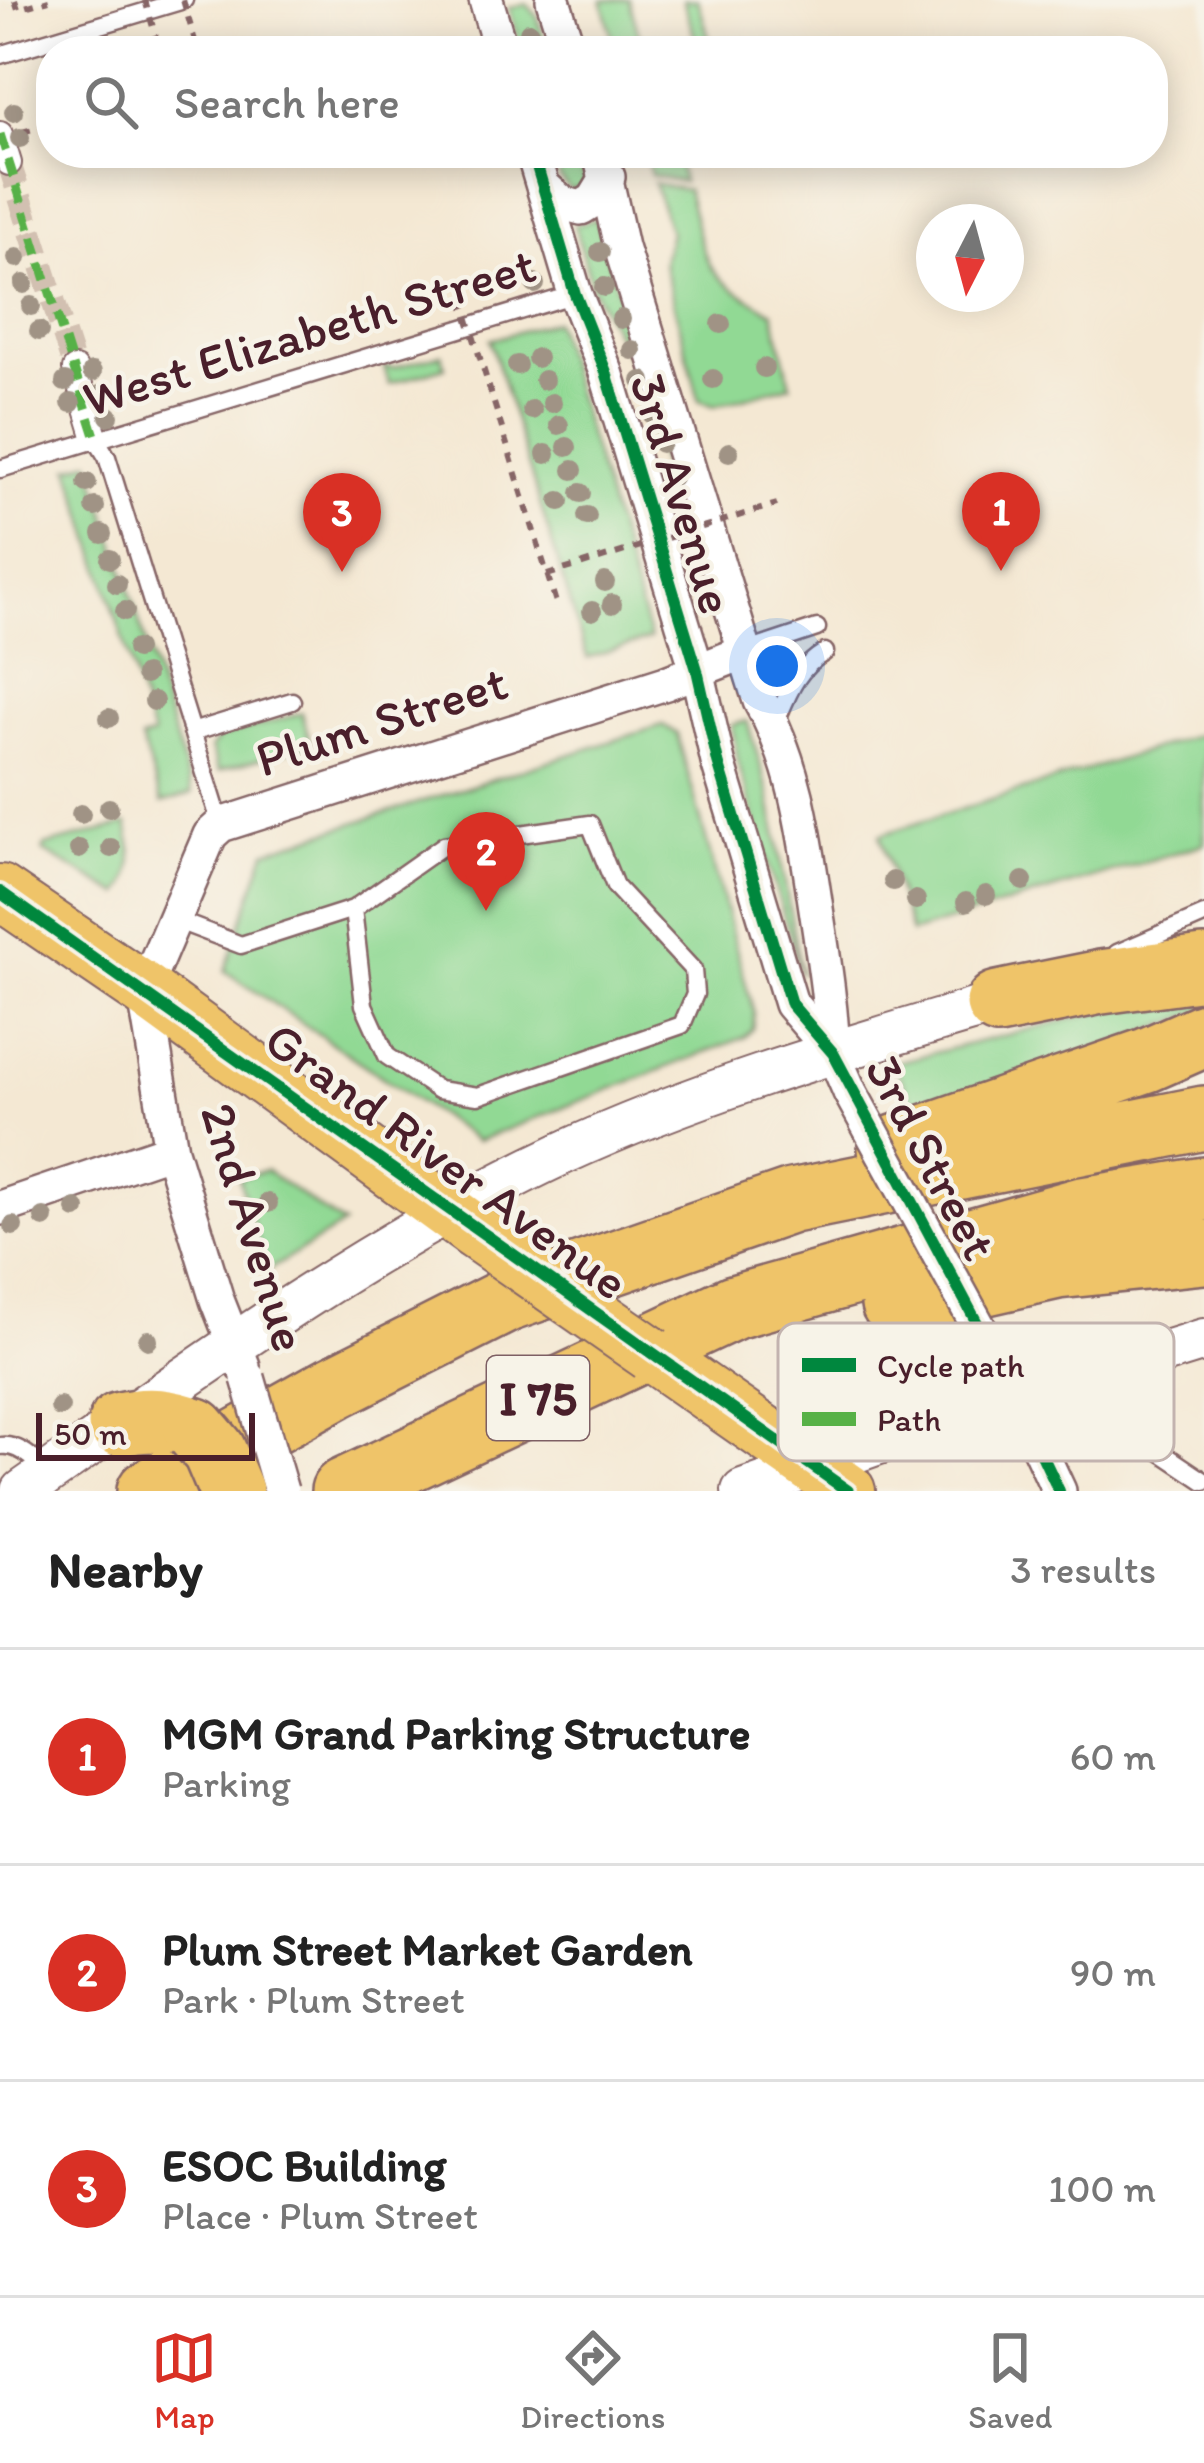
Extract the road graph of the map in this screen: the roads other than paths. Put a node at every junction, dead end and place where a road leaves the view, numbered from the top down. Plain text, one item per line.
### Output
1 (183, 0) edge
2 (489, 2) edge
3 (552, 2) edge
4 (65, 36) edge
5 (498, 36) edge
6 (564, 36) edge
7 (36, 45) edge
8 (0, 56) edge
9 (0, 134) edge
10 (9, 163) dead end
11 (537, 168) edge
12 (603, 168) edge
13 (605, 168) edge
14 (543, 186) junction
15 (575, 294) junction
16 (75, 369) tunnel mouth
17 (96, 439) junction
18 (0, 469) edge
19 (817, 628) dead end
20 (745, 652) junction
21 (825, 652) dead end
22 (697, 670) junction
23 (292, 701) dead end
24 (774, 725) junction
25 (192, 732) junction
26 (221, 825) junction
27 (0, 892) edge
28 (353, 909) junction
29 (1204, 915) edge
30 (172, 919) junction
31 (1101, 959) dead end
32 (1080, 968) dead end
33 (1204, 968) edge
34 (144, 990) junction
35 (998, 1004) junction
36 (1204, 1035) edge
37 (833, 1052) junction
38 (1204, 1118) edge
39 (171, 1150) junction
40 (1204, 1189) edge
41 (792, 1202) junction
42 (0, 1208) edge
43 (461, 1221) junction
44 (1204, 1252) edge
45 (706, 1320) junction
46 (811, 1323) edge
47 (976, 1323) edge
48 (778, 1332) edge
49 (1204, 1340) edge
50 (1174, 1349) edge
51 (242, 1361) junction
52 (120, 1424) junction
53 (778, 1442) edge
54 (0, 1446) edge
55 (805, 1461) edge
56 (864, 1461) edge
57 (1045, 1461) edge
58 (1174, 1461) edge
59 (831, 1479) edge
60 (1204, 1481) edge
61 (37, 1482) edge
62 (149, 1491) edge
63 (231, 1491) edge
64 (281, 1491) edge
65 (344, 1491) edge
66 (743, 1491) edge
67 (1059, 1491) edge

1 - 4 lane
2 - 5 street
3 - 6 street
7 - 8 lane
9 - 10 street
11 - 14 street, 3rd Avenue
12 - 14 street, 3rd Avenue
13 - 20 street, 3rd Avenue
14 - 15 street, 3rd Avenue
15 - 17 lane, West Elizabeth Street
15 - 22 street, 3rd Avenue
16 - 17 street
17 - 18 lane, West Elizabeth Street
17 - 25 lane
19 - 20 lane
20 - 22 street, Plum Street
20 - 24 street, 3rd Avenue
21 - 24 lane
22 - 26 street, Plum Street
22 - 37 street, 3rd Avenue
23 - 25 lane
24 - 37 street, 3rd Avenue
25 - 26 lane
26 - 30 street, Plum Street
27 - 34 main road, Grand River Avenue
28 - 28 lane
28 - 30 lane
29 - 31 lane
30 - 34 street, Plum Street
32 - 35 lane
33 - 35 highway
34 - 39 street, 2nd Avenue
34 - 43 main road, Grand River Avenue
35 - 37 street
36 - 41 highway
37 - 43 street
37 - 47 street, 3rd Street, bridge
38 - 41 highway, I 75
39 - 42 street
39 - 51 street, 2nd Avenue
40 - 45 highway, I 75
41 - 62 highway, I 75
43 - 51 street
43 - 53 main road, Grand River Avenue, bridge
44 - 46 highway
45 - 48 highway
45 - 65 highway, I 75
49 - 50 street
51 - 52 street
51 - 64 street, 2nd Avenue, bridge
52 - 61 street
52 - 63 highway, bridge
54 - 61 lane
55 - 59 main road, Grand River Avenue, bridge
56 - 59 street
57 - 67 street, 3rd Street
58 - 60 lane
59 - 66 street

